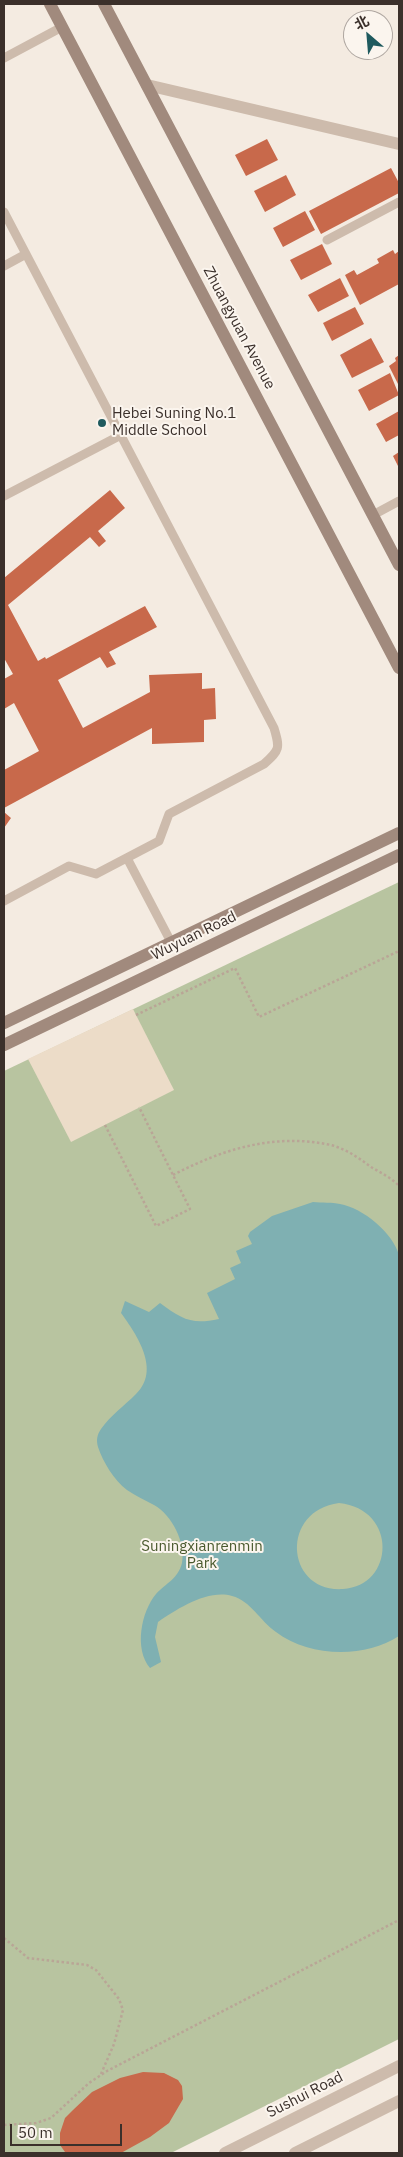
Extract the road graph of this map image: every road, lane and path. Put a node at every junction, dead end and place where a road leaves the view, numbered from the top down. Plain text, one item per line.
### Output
1 (50, 4) edge
2 (104, 4) edge
3 (62, 27) junction
4 (4, 58) edge
5 (147, 86) junction
6 (399, 144) edge
7 (399, 202) edge
8 (4, 212) edge
9 (328, 240) dead end
10 (26, 254) junction
11 (4, 266) edge
12 (121, 435) junction
13 (4, 496) edge
14 (399, 501) edge
15 (373, 515) junction
16 (399, 565) edge
17 (399, 668) edge
18 (399, 832) edge
19 (399, 855) edge
20 (127, 858) junction
21 (4, 900) edge
22 (171, 942) junction
23 (399, 951) edge
24 (136, 1015) dead end
25 (4, 1023) edge
26 (4, 1045) edge
27 (139, 1107) dead end
28 (105, 1125) dead end
29 (173, 1175) junction
30 (399, 1186) edge
31 (399, 1920) edge
32 (4, 1938) edge
33 (399, 2066) edge
34 (100, 2075) junction
35 (399, 2101) edge
36 (4, 2125) edge
37 (225, 2153) edge
38 (295, 2153) edge

1 - 3 main road, Zhuangyuan Avenue
2 - 5 main road, Zhuangyuan Avenue
3 - 4 lane
3 - 17 main road, Zhuangyuan Avenue
5 - 6 street
5 - 15 main road, Zhuangyuan Avenue
7 - 9 lane
8 - 10 lane
10 - 11 lane
10 - 12 lane
12 - 13 lane
12 - 20 lane
14 - 15 lane
15 - 16 main road, Zhuangyuan Avenue
18 - 22 main road, Wuyuan Road
19 - 26 main road, Wuyuan Road
20 - 21 lane
20 - 22 lane
22 - 25 main road, Wuyuan Road
23 - 24 path
27 - 29 path
28 - 29 path
29 - 30 path
31 - 34 path
32 - 34 path
33 - 37 street, Sushui Road
34 - 36 path
35 - 38 street

